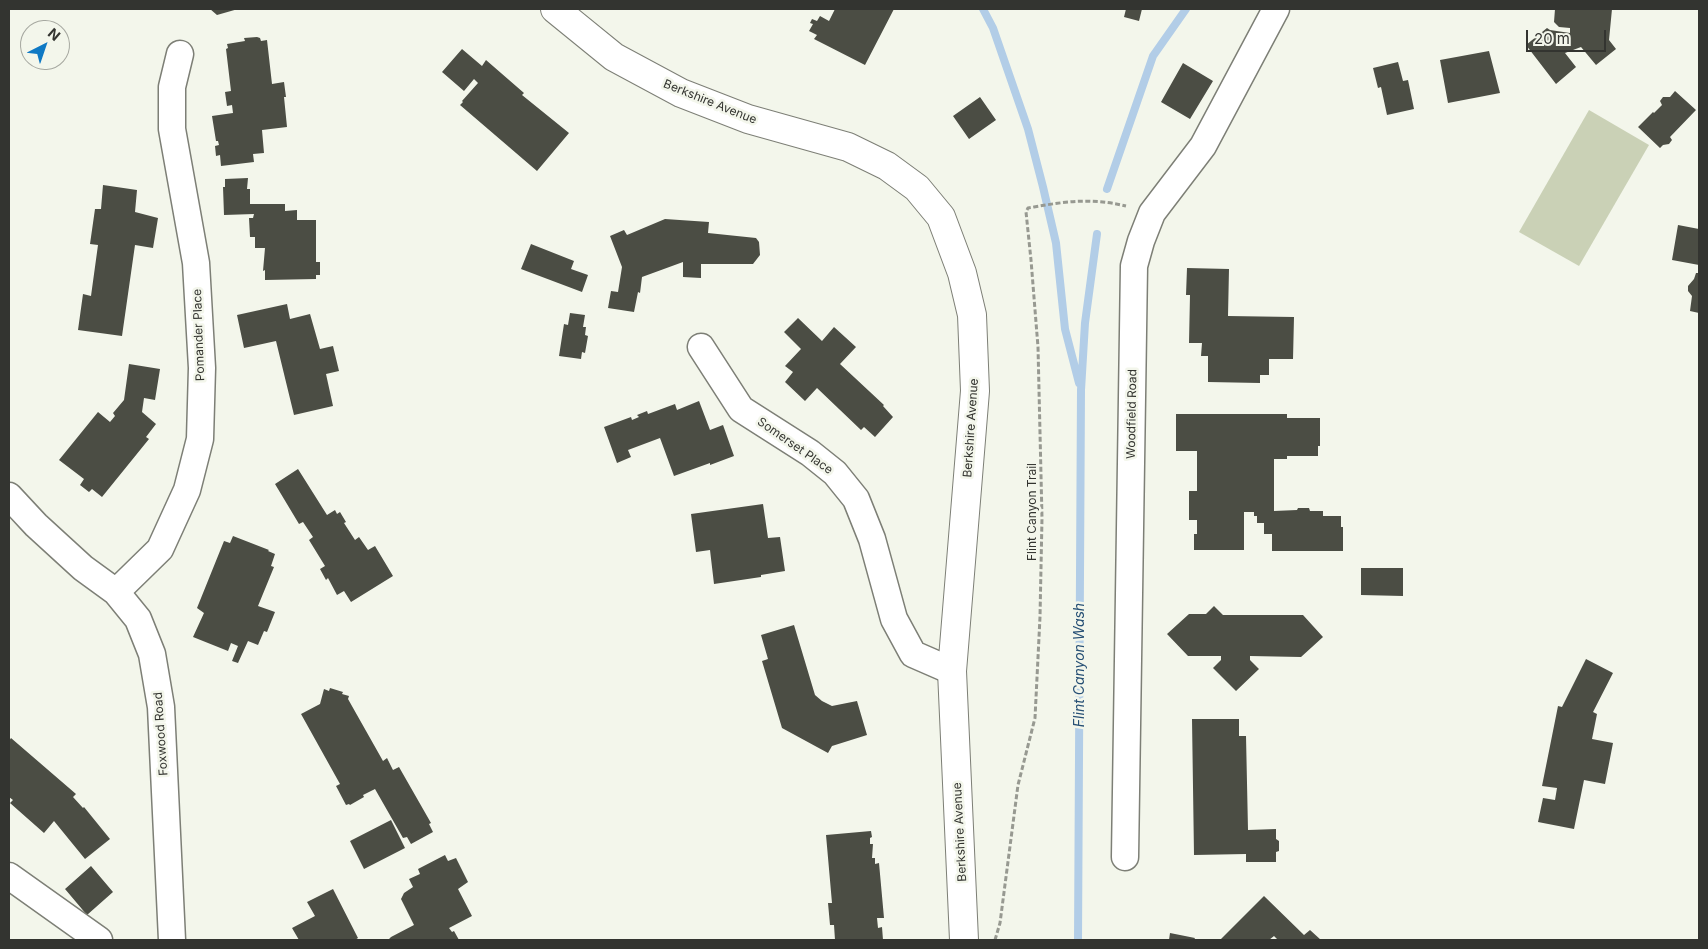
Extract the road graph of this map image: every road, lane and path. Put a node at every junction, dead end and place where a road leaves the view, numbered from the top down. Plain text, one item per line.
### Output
1 (555, 9) edge
2 (1276, 9) edge
3 (180, 54) dead end
4 (1152, 213) junction
5 (701, 347) dead end
6 (9, 496) edge
7 (116, 592) junction
8 (952, 671) junction
9 (1125, 856) dead end
10 (9, 876) edge
11 (99, 940) edge
12 (172, 940) edge
13 (964, 940) edge
14 (995, 940) edge

1 - 8 street, Berkshire Avenue
2 - 4 street, Woodfield Road
3 - 7 street, Pomander Place
4 - 9 street, Woodfield Road
4 - 14 path, Flint Canyon Trail
5 - 8 street, Somerset Place
6 - 7 street, Foxwood Road
7 - 12 street, Foxwood Road
8 - 13 street, Berkshire Avenue
10 - 11 street

